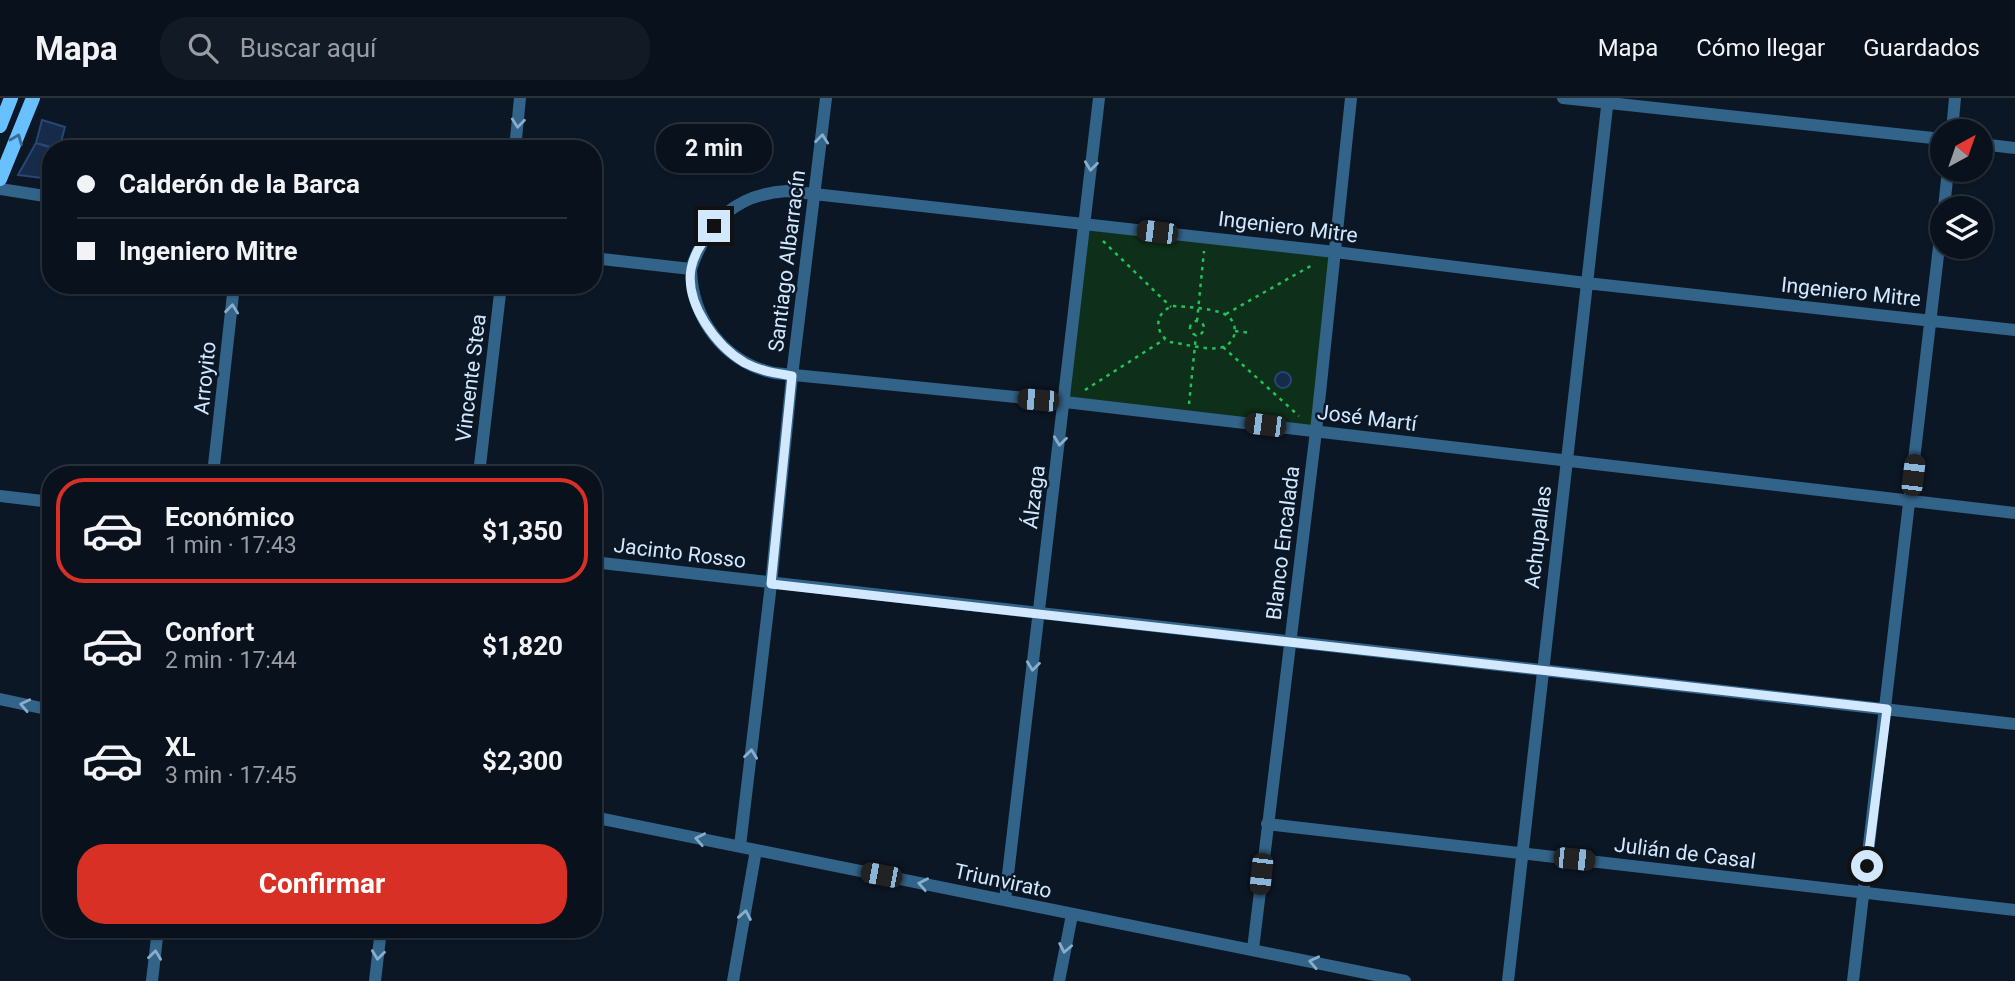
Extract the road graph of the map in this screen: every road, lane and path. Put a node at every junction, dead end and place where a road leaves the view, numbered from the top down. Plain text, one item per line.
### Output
1 (11, 98) edge
2 (33, 98) edge
3 (520, 98) edge
4 (826, 98) edge
5 (1099, 98) edge
6 (1351, 98) edge
7 (1563, 98) edge
8 (1955, 98) edge
9 (1607, 101) edge
10 (1953, 119) edge
11 (0, 126) edge
12 (1930, 138) edge
13 (516, 140) edge
14 (1993, 145) edge
15 (2015, 148) edge
16 (0, 179) edge
17 (0, 189) edge
18 (816, 193) junction
19 (42, 196) edge
20 (1085, 223) junction
21 (1205, 237) junction
22 (1335, 252) junction
23 (602, 259) edge
24 (1939, 259) edge
25 (691, 269) junction
26 (1586, 284) junction
27 (233, 294) edge
28 (500, 294) edge
29 (1171, 307) junction
30 (1198, 309) junction
31 (1226, 314) junction
32 (1933, 320) junction
33 (1197, 321) junction
34 (2015, 330) edge
35 (1235, 331) junction
36 (1252, 333) dead end
37 (1196, 335) junction
38 (1165, 339) junction
39 (1195, 345) junction
40 (1223, 347) junction
41 (792, 376) junction
42 (1065, 402) junction
43 (1188, 416) junction
44 (1316, 431) junction
45 (1566, 461) junction
46 (214, 466) edge
47 (480, 466) edge
48 (0, 496) edge
49 (42, 501) edge
50 (1910, 501) junction
51 (2015, 513) edge
52 (602, 563) edge
53 (771, 584) junction
54 (1039, 613) junction
55 (1291, 642) junction
56 (1542, 671) junction
57 (0, 699) edge
58 (42, 708) edge
59 (1887, 709) junction
60 (2015, 723) edge
61 (602, 819) edge
62 (1267, 824) junction
63 (740, 846) junction
64 (756, 850) junction
65 (1522, 853) junction
66 (1864, 893) junction
67 (1005, 900) junction
68 (2015, 910) edge
69 (1072, 915) junction
70 (157, 938) edge
71 (380, 938) edge
72 (1253, 949) junction
73 (152, 981) edge
74 (375, 981) edge
75 (733, 981) edge
76 (1059, 981) edge
77 (1405, 981) edge
78 (1508, 981) edge
79 (1853, 981) edge

1 - 11 main road
16 -> 2 main road
3 -> 13 street
18 -> 4 street, Santiago Albarracín
5 -> 20 street, Álzaga
6 - 22 street, Blanco Encalada
7 - 9 street
8 - 10 street
9 - 12 street
9 - 26 street, Achupallas
14 - 15 street
17 - 19 street
18 - 20 street, Ingeniero Mitre
18 - 25 street, Ingeniero Mitre
18 - 41 street, Santiago Albarracín
20 - 21 street, Ingeniero Mitre
20 - 29 path
20 - 42 street, Álzaga
21 - 22 street, Ingeniero Mitre
21 - 30 path
22 - 26 street, Ingeniero Mitre
22 - 31 path
22 - 44 street, Blanco Encalada
23 - 25 street
24 - 32 street
25 - 41 street, José Martí
26 - 32 street, Ingeniero Mitre
26 - 45 street, Achupallas
46 -> 27 street, Arroyito
28 - 47 street, Vincente Stea
29 - 30 path
29 - 38 path
30 - 31 path
30 - 33 path
31 - 35 path
32 - 34 street, Ingeniero Mitre
32 - 50 street
33 - 37 path
33 - 37 path
35 - 36 path
35 - 40 path
37 - 39 path
38 - 39 path
38 - 42 path
39 - 40 path
39 - 43 path
40 - 44 path
41 - 42 street, José Martí
41 - 53 street, Santiago Albarracín
42 - 43 street, José Martí
42 -> 54 street, Álzaga
43 - 44 street, José Martí
44 - 45 street, José Martí
44 - 55 street, Blanco Encalada
45 - 50 street, José Martí
45 - 56 street, Achupallas
48 - 49 street
50 - 51 street, José Martí
50 - 59 street
52 - 53 street, Jacinto Rosso
53 - 54 street, Jacinto Rosso
63 -> 53 street, Santiago Albarracín
54 - 55 street, Jacinto Rosso
54 -> 67 street, Álzaga
55 - 56 street, Jacinto Rosso
55 - 62 street, Blanco Encalada
56 - 59 street, Jacinto Rosso
56 - 65 street, Achupallas
58 -> 57 street
59 - 60 street, Jacinto Rosso
59 - 66 street
63 -> 61 street, Triunvirato
62 - 65 street, Julián de Casal
62 - 72 street, Blanco Encalada
63 - 64 street, Triunvirato
67 -> 64 street, Triunvirato
75 -> 64 street
65 - 66 street, Julián de Casal
65 - 78 street, Achupallas
66 - 68 street, Julián de Casal
66 - 79 street
67 - 69 street, Triunvirato
69 - 72 street, Triunvirato
69 -> 76 street
73 -> 70 street
71 -> 74 street
77 -> 72 street, Triunvirato

